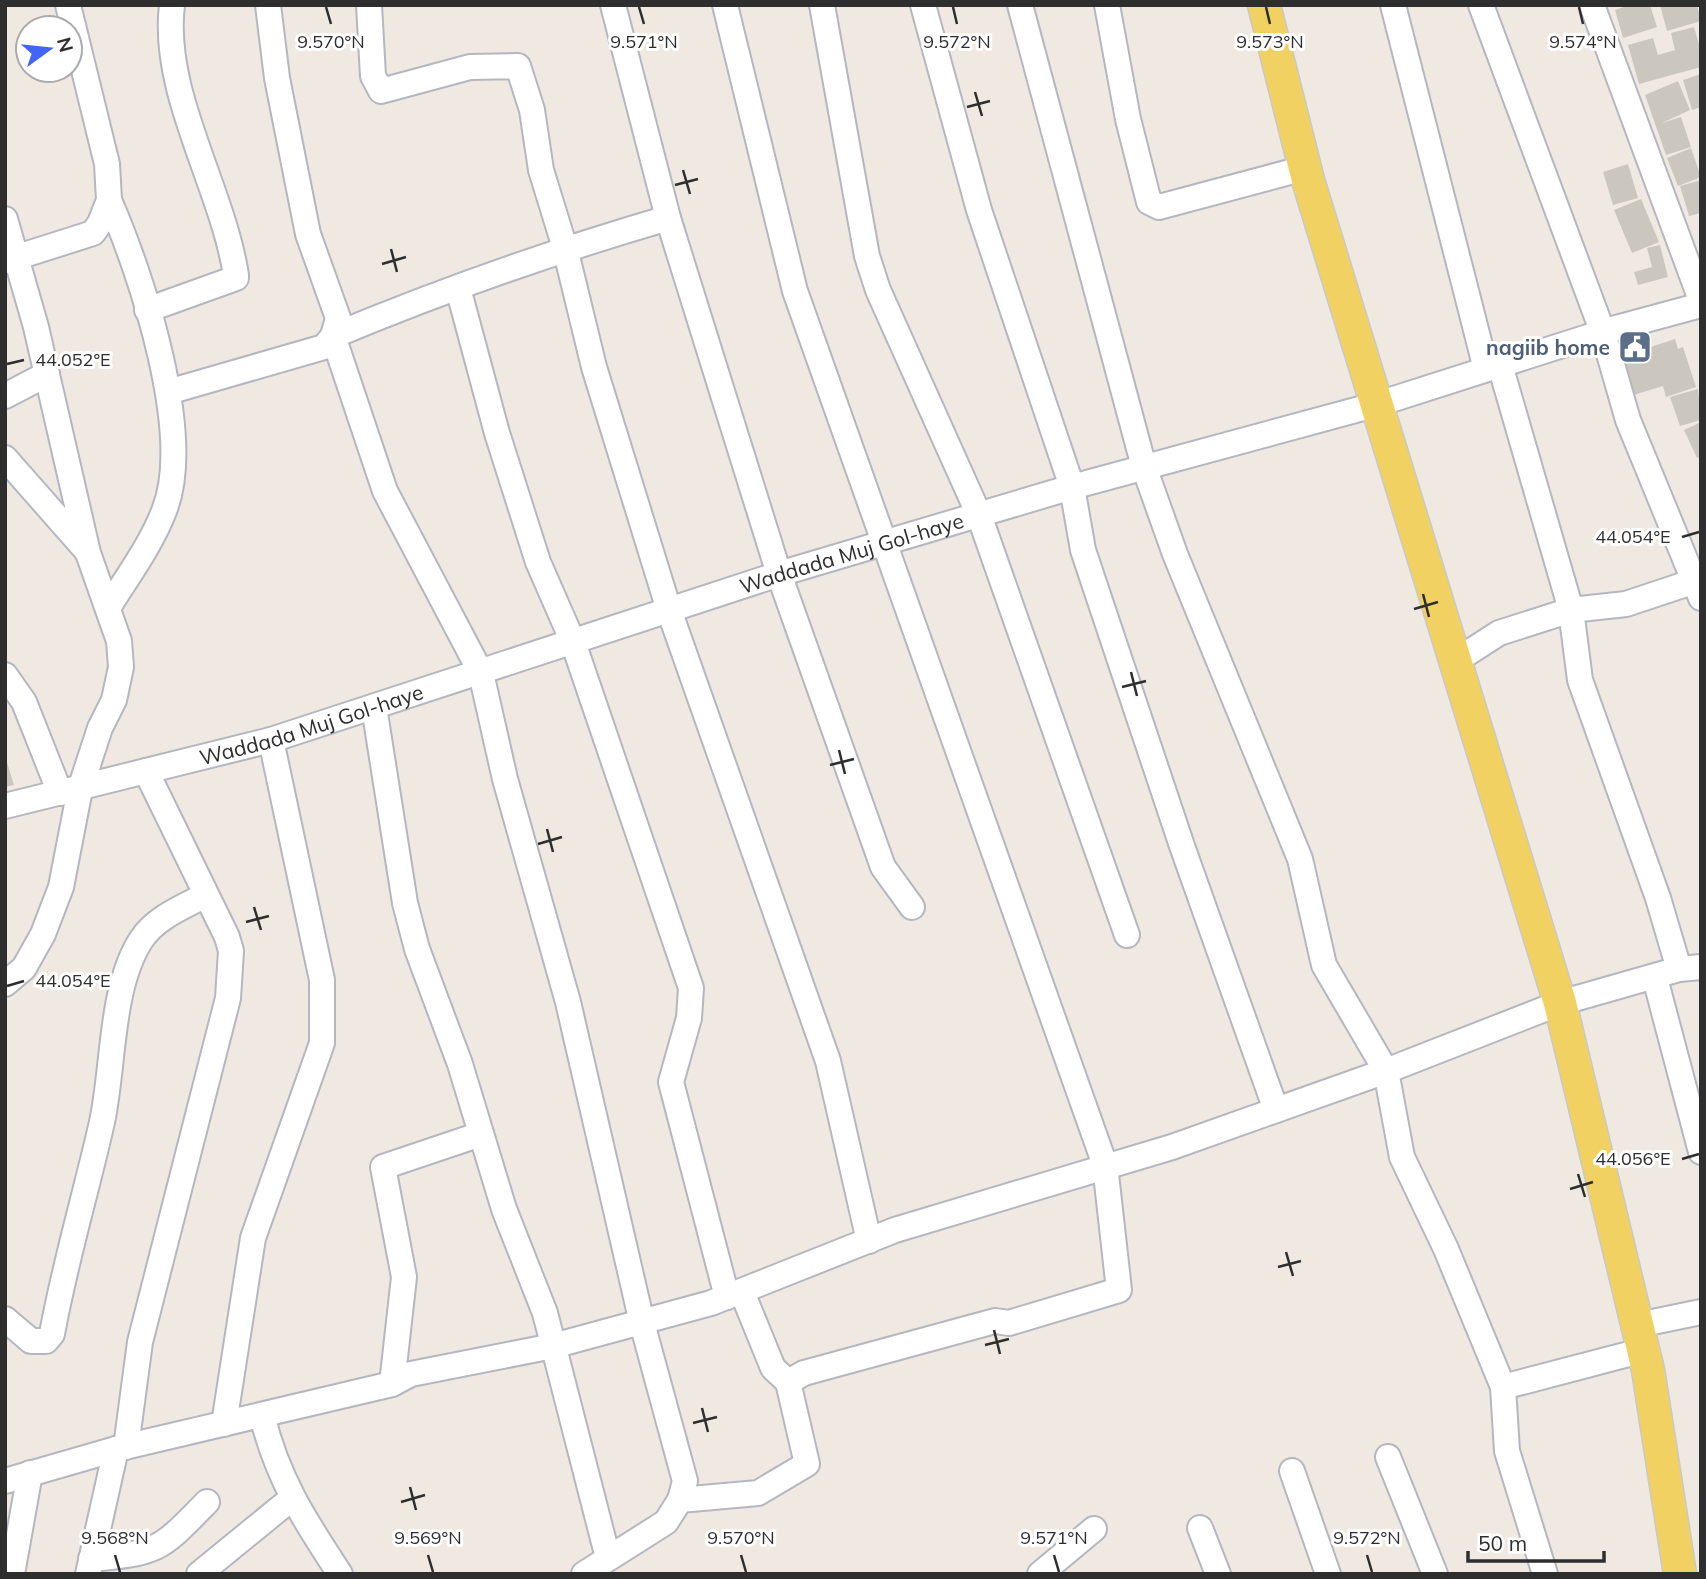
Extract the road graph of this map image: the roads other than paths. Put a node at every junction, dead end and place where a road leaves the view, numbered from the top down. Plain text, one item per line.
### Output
1 (68, 5) edge
2 (172, 5) edge
3 (268, 5) edge
4 (369, 5) edge
5 (612, 5) edge
6 (725, 5) edge
7 (822, 5) edge
8 (923, 5) edge
9 (1020, 5) edge
10 (1107, 5) edge
11 (1264, 5) edge
12 (1393, 5) edge
13 (1481, 5) edge
14 (1592, 5) edge
15 (1305, 168) junction
16 (109, 200) junction
17 (668, 218) junction
18 (5, 219) edge
19 (565, 248) junction
20 (11, 259) edge
21 (458, 288) junction
22 (1701, 303) edge
23 (147, 310) junction
24 (1602, 333) junction
25 (333, 336) junction
26 (1493, 367) junction
27 (47, 374) junction
28 (168, 392) junction
29 (5, 396) edge
30 (1378, 404) junction
31 (5, 458) edge
32 (1144, 467) junction
33 (1072, 487) junction
34 (979, 515) junction
35 (886, 543) junction
36 (88, 553) junction
37 (779, 574) junction
38 (1699, 586) edge
39 (108, 608) junction
40 (669, 610) junction
41 (1571, 610) junction
42 (573, 642) junction
43 (1454, 662) junction
44 (481, 673) junction
45 (5, 676) edge
46 (374, 707) junction
47 (271, 740) junction
48 (146, 771) junction
49 (70, 791) junction
50 (5, 806) edge
51 (205, 895) junction
52 (912, 906) dead end
53 (1127, 934) dead end
54 (1690, 968) edge
55 (1655, 978) junction
56 (5, 984) edge
57 (1560, 1003) junction
58 (1386, 1071) junction
59 (1276, 1110) junction
60 (481, 1134) junction
61 (1701, 1152) edge
62 (1105, 1165) junction
63 (869, 1241) junction
64 (735, 1294) junction
65 (1701, 1312) edge
66 (5, 1319) edge
67 (642, 1323) junction
68 (1641, 1337) junction
69 (553, 1346) junction
70 (788, 1382) junction
71 (392, 1384) junction
72 (1503, 1387) junction
73 (262, 1415) junction
74 (224, 1424) junction
75 (121, 1448) junction
76 (1388, 1457) dead end
77 (1292, 1471) dead end
78 (30, 1473) junction
79 (5, 1481) edge
80 (291, 1499) junction
81 (680, 1500) junction
82 (208, 1502) dead end
83 (1200, 1528) dead end
84 (1094, 1529) dead end
85 (608, 1558) junction
86 (89, 1566) edge
87 (12, 1574) edge
88 (199, 1574) edge
89 (340, 1574) edge
90 (584, 1574) edge
91 (1040, 1574) edge
92 (1218, 1574) edge
93 (1328, 1574) edge
94 (1435, 1574) edge
95 (1545, 1574) edge
96 (1680, 1574) edge

1 - 16 street
2 - 23 street
3 - 25 street
4 - 19 street
5 - 17 street
6 - 35 street
7 - 34 street
8 - 33 street
9 - 32 street
10 - 15 street
11 - 15 main road
12 - 26 street
13 - 24 street
14 - 22 street
15 - 30 main road
16 - 20 street
16 - 23 street
17 - 19 street
17 - 37 street
18 - 20 street
19 - 21 street
19 - 40 street
20 - 27 street
21 - 25 street
21 - 42 street
22 - 24 street, Waddada Muj Gol-haye
23 - 28 street
24 - 26 street, Waddada Muj Gol-haye
24 - 38 street
25 - 28 street
25 - 44 street
26 - 30 street, Waddada Muj Gol-haye
26 - 41 street
27 - 29 street
27 - 36 street
28 - 39 street
30 - 32 street, Waddada Muj Gol-haye
30 - 43 main road
31 - 36 street
32 - 33 street, Waddada Muj Gol-haye
32 - 58 street
33 - 34 street, Waddada Muj Gol-haye
33 - 59 street
34 - 35 street, Waddada Muj Gol-haye
34 - 53 street
35 - 37 street, Waddada Muj Gol-haye
35 - 62 street
36 - 39 street
37 - 40 street, Waddada Muj Gol-haye
37 - 52 street
38 - 41 street
39 - 49 street
40 - 42 street, Waddada Muj Gol-haye
40 - 63 street
41 - 43 street
41 - 54 street
42 - 44 street, Waddada Muj Gol-haye
42 - 64 street
43 - 57 main road
44 - 46 street, Waddada Muj Gol-haye
44 - 67 street
45 - 49 street
46 - 47 street, Waddada Muj Gol-haye
46 - 60 street
47 - 48 street, Waddada Muj Gol-haye
47 - 74 street
48 - 49 street, Waddada Muj Gol-haye
48 - 51 street
49 - 50 street, Waddada Muj Gol-haye
49 - 56 street
51 - 66 street
51 - 75 street
54 - 55 street
55 - 57 street
55 - 61 street
57 - 58 street
57 - 68 main road
58 - 59 street
58 - 72 street
59 - 62 street
60 - 69 street
60 - 71 street
62 - 63 street
62 - 70 street
63 - 64 street
64 - 67 street
64 - 70 street
65 - 68 street
67 - 69 street
67 - 81 street
68 - 72 street
68 - 96 main road
69 - 71 street
69 - 85 street
70 - 81 street
71 - 73 street
72 - 95 street
73 - 74 street
73 - 80 street
74 - 75 street
75 - 78 street
75 - 86 street
76 - 94 street
77 - 93 street
78 - 79 street
78 - 87 street
80 - 88 street
80 - 89 street
81 - 85 street
82 - 86 street
83 - 92 street
84 - 91 street
85 - 90 street

